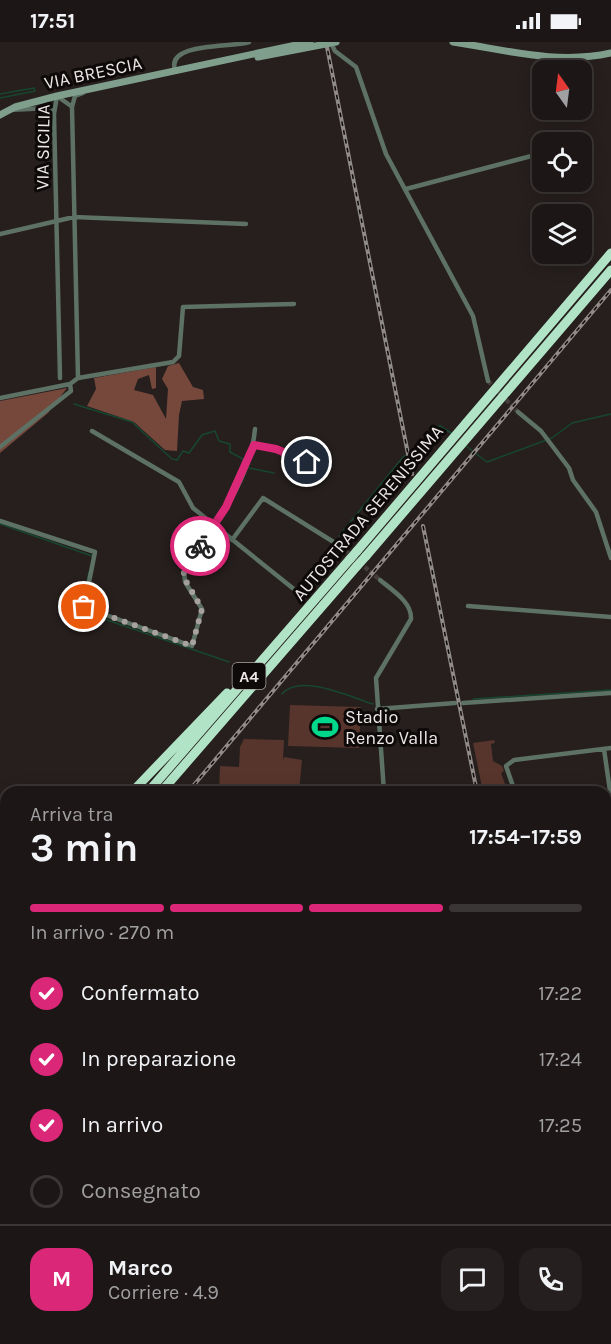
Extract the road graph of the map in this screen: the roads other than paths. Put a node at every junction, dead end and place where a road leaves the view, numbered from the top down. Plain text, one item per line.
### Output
1 (249, 42) edge
2 (310, 42) edge
3 (331, 42) edge
4 (336, 42) edge
5 (453, 42) edge
6 (483, 44) edge
7 (611, 53) edge
8 (258, 55) junction
9 (175, 70) junction
10 (99, 86) junction
11 (57, 96) junction
12 (72, 107) junction
13 (9, 110) junction
14 (54, 114) junction
15 (0, 115) edge
16 (532, 156) edge
17 (406, 189) junction
18 (74, 218) junction
19 (56, 222) junction
20 (246, 224) dead end
21 (0, 234) edge
22 (611, 253) edge
23 (611, 270) edge
24 (294, 304) dead end
25 (60, 378) junction
26 (78, 378) junction
27 (488, 381) tunnel mouth
28 (70, 384) junction
29 (50, 388) junction
30 (0, 398) edge
31 (518, 412) tunnel mouth
32 (255, 429) dead end
33 (92, 431) dead end
34 (459, 440) junction
35 (254, 445) junction
36 (0, 447) edge
37 (307, 462) dead end
38 (0, 521) edge
39 (214, 526) junction
40 (232, 540) junction
41 (611, 558) edge
42 (353, 563) junction
43 (381, 580) tunnel mouth
44 (468, 606) dead end
45 (308, 609) junction
46 (611, 617) edge
47 (611, 693) edge
48 (463, 702) dead end
49 (455, 703) dead end
50 (377, 709) junction
51 (611, 748) edge
52 (604, 749) junction
53 (138, 786) edge
54 (153, 786) edge
55 (166, 786) edge
56 (383, 786) edge
57 (513, 786) edge
58 (609, 786) edge

1 - 9 street
2 - 8 main road, VIA BRESCIA
3 - 17 street
4 - 8 main road, VIA BRESCIA, bridge
5 - 6 main road
6 - 7 main road
8 - 9 main road, VIA BRESCIA
9 - 10 main road, VIA BRESCIA
10 - 11 main road, VIA BRESCIA
10 - 12 street
11 - 12 street, VIA SICILIA
11 - 13 main road, VIA BRESCIA
11 - 14 street, VIA SICILIA
12 - 18 street, VIA SICILIA
13 - 14 street
13 - 15 main road, VIA BRESCIA
14 - 19 street, VIA SICILIA
16 - 17 street
17 - 27 street
18 - 19 street
18 - 20 street
18 - 26 street, VIA SICILIA
19 - 21 street
19 - 25 street, VIA SICILIA
22 - 34 highway, AUTOSTRADA SERENISSIMA / A4
23 - 34 highway, AUTOSTRADA SERENISSIMA / A4
24 - 26 street
25 - 28 street
25 - 29 street
26 - 28 street
28 - 29 street
28 - 36 street
29 - 30 street
31 - 41 street
32 - 35 street
33 - 39 street
34 - 42 highway, AUTOSTRADA SERENISSIMA / A4, bridge
35 - 37 street
35 - 39 street
38 - 39 street
39 - 40 street
40 - 40 street
42 - 45 highway, AUTOSTRADA SERENISSIMA / A4
42 - 55 highway, AUTOSTRADA SERENISSIMA / A4
43 - 50 street
44 - 46 street
45 - 53 highway
45 - 54 highway, AUTOSTRADA SERENISSIMA / A4
47 - 48 street
49 - 50 street
50 - 56 street
51 - 52 street
52 - 57 street
52 - 58 street

